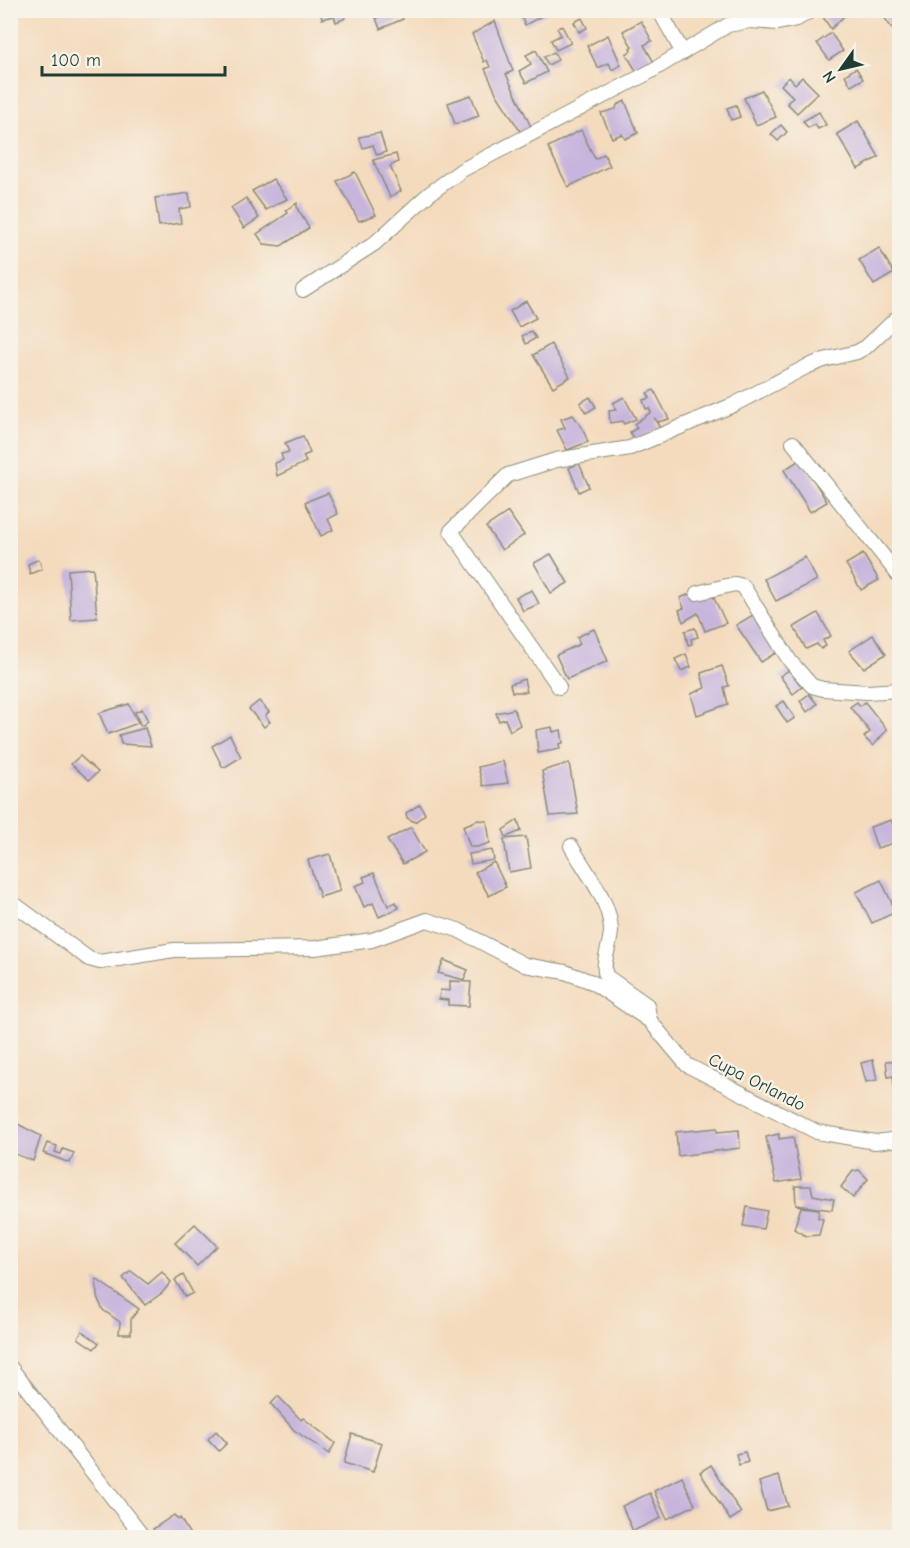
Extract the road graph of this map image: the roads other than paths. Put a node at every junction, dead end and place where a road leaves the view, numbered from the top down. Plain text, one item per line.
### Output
1 (659, 10) edge
2 (812, 10) edge
3 (683, 53) junction
4 (303, 290) dead end
5 (900, 315) edge
6 (793, 443) dead end
7 (900, 577) edge
8 (697, 593) dead end
9 (559, 687) dead end
10 (900, 690) edge
11 (570, 846) dead end
12 (10, 901) edge
13 (650, 1021) junction
14 (900, 1139) edge
15 (10, 1366) edge
16 (144, 1538) edge

1 - 3 street
2 - 3 street
3 - 4 street
5 - 9 street
6 - 7 street
8 - 10 street
11 - 13 street
12 - 13 street, Cupa Orlando
13 - 14 street, Cupa Orlando
15 - 16 street

